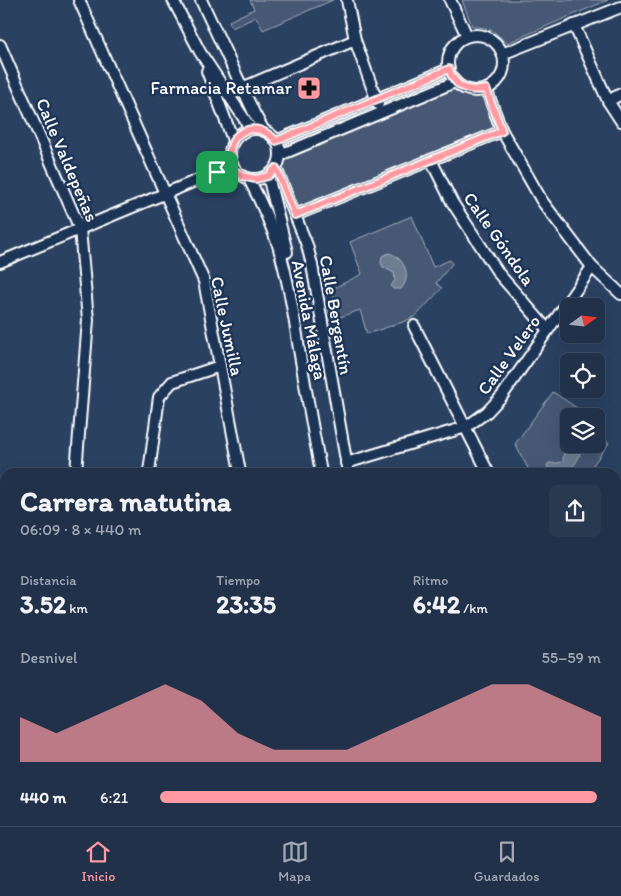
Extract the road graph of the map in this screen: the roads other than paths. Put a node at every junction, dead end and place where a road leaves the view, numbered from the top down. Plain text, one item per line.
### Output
1 (79, 0) edge
2 (173, 0) edge
3 (201, 0) edge
4 (347, 0) edge
5 (450, 0) edge
6 (621, 7) edge
7 (574, 25) junction
8 (467, 36) junction
9 (355, 40) junction
10 (0, 45) edge
11 (200, 52) junction
12 (502, 54) junction
13 (449, 69) junction
14 (455, 82) junction
15 (242, 88) junction
16 (486, 89) junction
17 (621, 94) edge
18 (376, 99) junction
19 (608, 101) junction
20 (381, 113) junction
21 (621, 121) edge
22 (250, 129) junction
23 (264, 130) junction
24 (502, 131) junction
25 (234, 140) junction
26 (276, 141) junction
27 (280, 155) junction
28 (230, 159) junction
29 (431, 160) junction
30 (276, 168) junction
31 (217, 172) junction
32 (237, 172) junction
33 (268, 176) junction
34 (249, 179) junction
35 (164, 194) junction
36 (295, 215) junction
37 (80, 229) junction
38 (0, 262) edge
39 (592, 267) junction
40 (621, 294) edge
41 (414, 326) dead end
42 (548, 330) junction
43 (220, 366) junction
44 (466, 427) junction
45 (76, 468) edge
46 (150, 468) edge
47 (239, 468) edge
48 (320, 468) edge
49 (326, 468) edge
50 (347, 468) edge
51 (486, 468) edge

1 - 35 street, Calle Jumilla
2 - 11 street
3 - 15 street
4 - 9 street
5 - 8 street
6 - 7 street
7 - 12 street
7 - 19 street
8 - 12 street
8 - 13 street
9 - 15 street
9 - 18 street
10 - 37 street, Calle Valdepeñas
11 - 22 street
11 - 25 street
12 - 16 street
13 - 14 street
13 - 18 street
14 - 16 street
14 - 20 street
15 - 23 street
16 - 24 street
17 - 19 street
18 - 20 street
18 - 26 street
19 - 21 street
20 - 27 street
22 - 23 street
22 - 25 street
23 - 26 street
24 - 29 street
24 - 39 street
25 - 28 street
26 - 27 street
27 - 30 street
28 - 31 street
28 - 32 street
29 - 36 street
29 - 42 street, Calle Góndola
30 - 33 street
30 - 36 street, Calle Bergantín
31 - 32 street
31 - 35 street
32 - 34 street
33 - 34 street
33 - 49 street, Avenida Málaga
34 - 48 street, Avenida Málaga
35 - 37 street
35 - 43 street, Calle Jumilla
36 - 50 street, Calle Bergantín
37 - 38 street
37 - 45 street, Calle Valdepeñas
39 - 40 street
39 - 42 street, Calle Velero
41 - 44 street
42 - 44 street, Calle Velero
43 - 46 street
43 - 47 street, Calle Jumilla
44 - 50 street, Calle Velero
44 - 51 street

